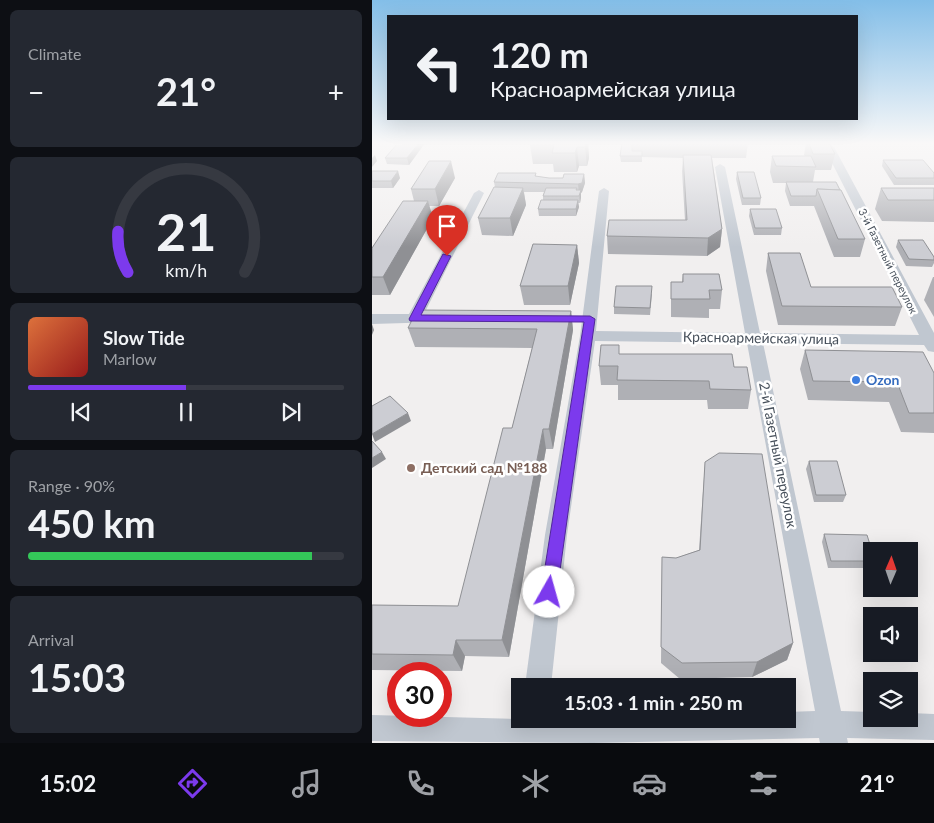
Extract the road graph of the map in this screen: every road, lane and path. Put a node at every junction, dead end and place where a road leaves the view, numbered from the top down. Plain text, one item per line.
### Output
1 (722, 178) edge
2 (845, 178) edge
3 (604, 191) dead end
4 (479, 193) dead end
5 (372, 318) edge
6 (414, 319) junction
7 (453, 319) edge
8 (570, 319) edge
9 (589, 328) junction
10 (755, 338) junction
11 (932, 343) edge
12 (539, 678) edge
13 (934, 727) edge
14 (372, 728) edge
15 (532, 731) edge
16 (832, 734) edge

1 - 10 street, 2-й Газетный переулок
2 - 11 street, 3-й Газетный переулок
3 - 9 street
4 - 6 street
5 - 6 street
6 - 7 street
8 - 9 street, Красноармейская улица
9 - 10 street, Красноармейская улица
9 - 12 street
10 - 11 street, Красноармейская улица
10 - 16 street, 2-й Газетный переулок
13 - 16 street
14 - 15 street
15 - 16 street

